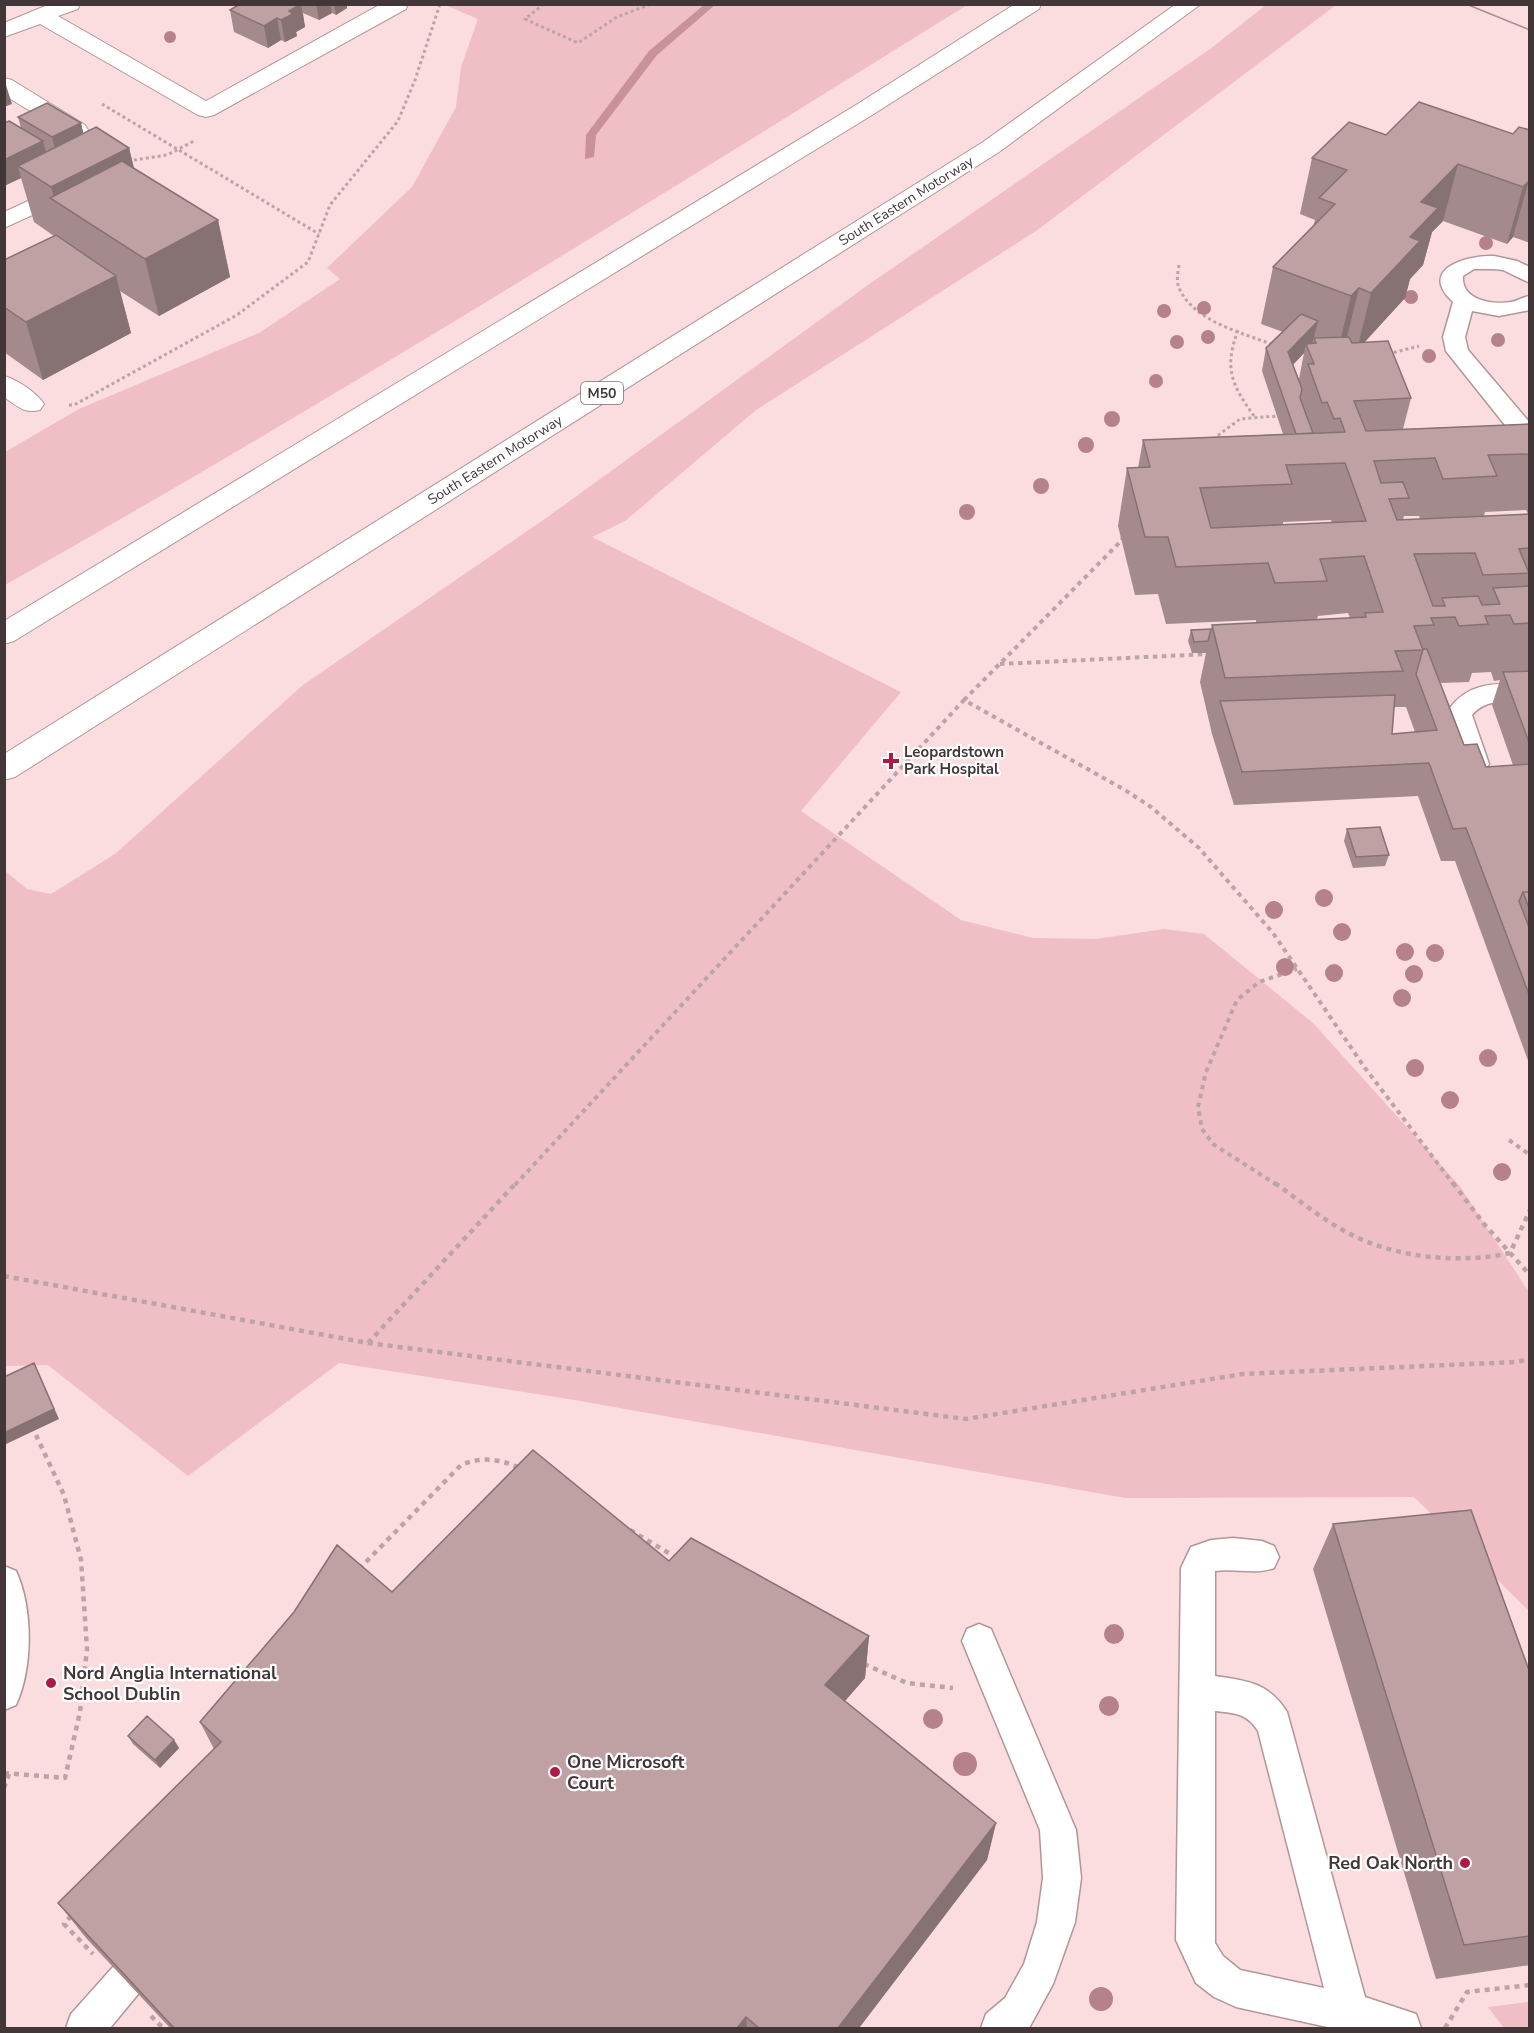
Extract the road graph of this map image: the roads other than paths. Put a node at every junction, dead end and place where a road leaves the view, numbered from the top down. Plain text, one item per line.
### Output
1 (70, 4) edge
2 (398, 4) edge
3 (1031, 4) edge
4 (1191, 4) edge
5 (42, 16) junction
6 (4, 31) edge
7 (4, 85) edge
8 (99, 143) edge
9 (87, 181) edge
10 (4, 220) edge
11 (1530, 277) edge
12 (1465, 299) junction
13 (1530, 302) edge
14 (4, 384) edge
15 (31, 404) road end
16 (1530, 435) edge
17 (4, 634) edge
18 (1530, 692) edge
19 (1476, 764) edge
20 (4, 770) edge
21 (1262, 1557) dead end
22 (4, 1582) edge
23 (979, 1641) dead end
24 (1196, 1691) junction
25 (4, 1693) edge
26 (124, 1982) edge
27 (1350, 2014) junction
28 (85, 2028) edge
29 (1000, 2028) edge
30 (1402, 2028) edge

1 - 5 main road
2 - 5 main road
3 - 17 main road
4 - 20 main road, South Eastern Motorway / M50
5 - 6 main road
7 - 8 main road
9 - 10 main road
11 - 12 lane
12 - 13 lane
12 - 16 lane
14 - 15 main road
18 - 19 lane
21 - 24 lane
22 - 25 lane
23 - 29 lane
24 - 27 lane
24 - 27 lane
26 - 28 lane
27 - 30 lane

